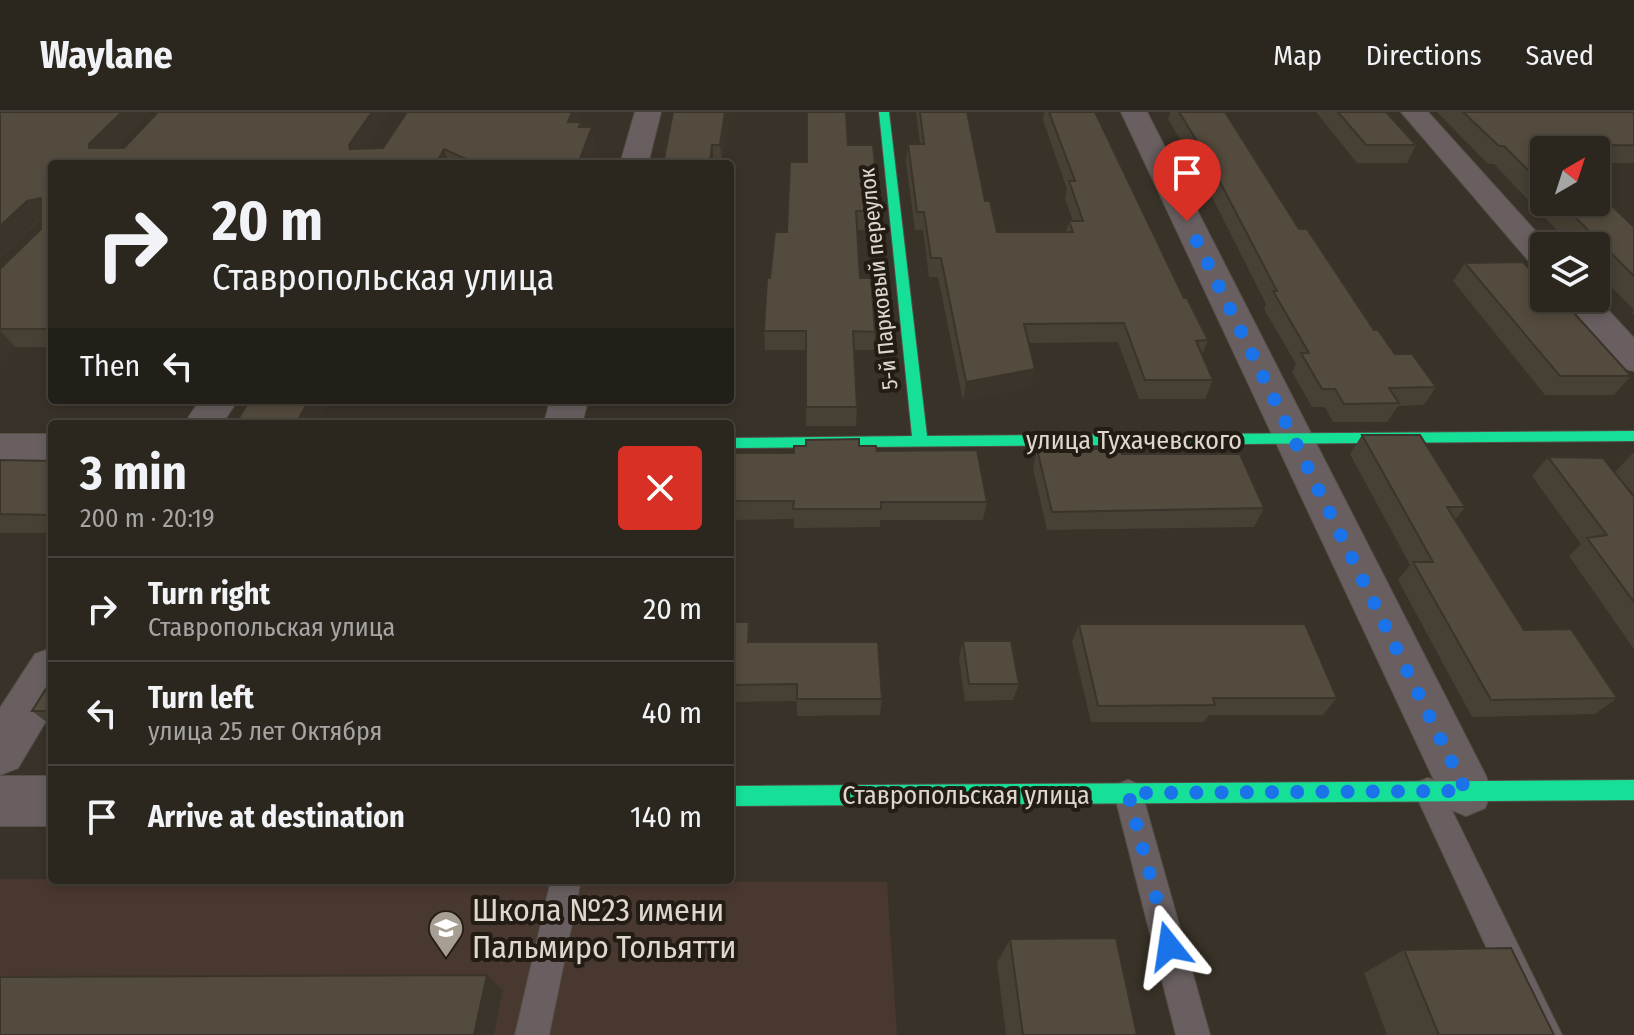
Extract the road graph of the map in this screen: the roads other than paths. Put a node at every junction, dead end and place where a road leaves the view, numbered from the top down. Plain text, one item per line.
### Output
1 (648, 112) edge
2 (884, 112) edge
3 (1134, 112) edge
4 (1414, 112) edge
5 (635, 160) edge
6 (1530, 243) edge
7 (1591, 312) edge
8 (1634, 360) edge
9 (1634, 436) edge
10 (1294, 438) junction
11 (920, 441) junction
12 (734, 443) edge
13 (0, 447) edge
14 (48, 447) edge
15 (48, 674) edge
16 (0, 752) edge
17 (1634, 790) edge
18 (1447, 791) junction
19 (1128, 793) junction
20 (734, 796) edge
21 (0, 801) edge
22 (48, 801) edge
23 (565, 884) edge
24 (532, 1035) edge
25 (1193, 1035) edge
26 (1545, 1035) edge

1 - 5 street
2 - 11 street, 5-й Парковый переулок
3 - 10 street
4 - 6 street
7 - 8 street
9 - 10 street, улица Тухачевского
10 - 11 street, улица Тухачевского
10 - 18 street
11 - 12 street, улица Тухачевского
13 - 14 street
15 - 16 street
17 - 18 street, Ставропольская улица
18 - 19 street, Ставропольская улица
18 - 26 lane
19 - 20 street, Ставропольская улица
19 - 25 lane
21 - 22 street
23 - 24 lane

